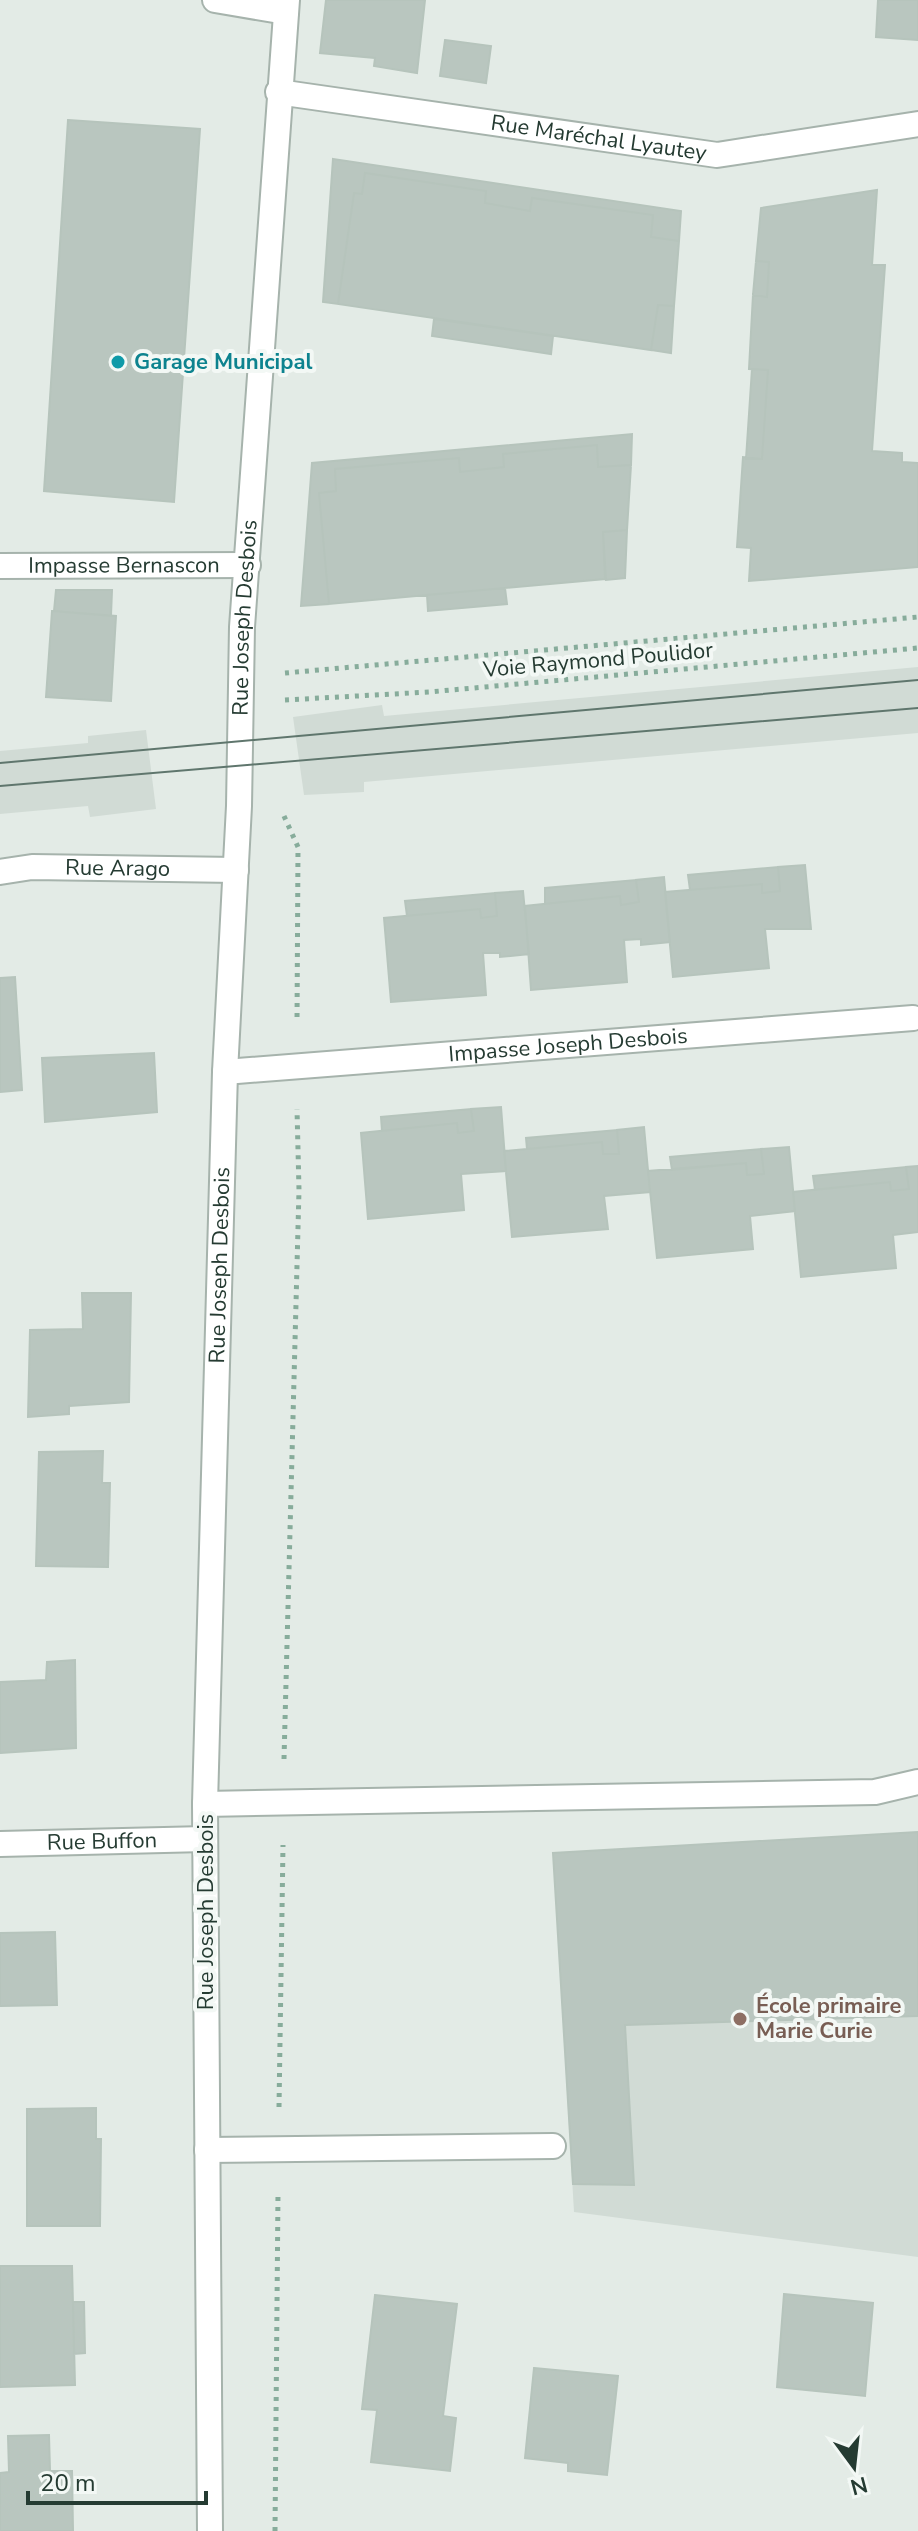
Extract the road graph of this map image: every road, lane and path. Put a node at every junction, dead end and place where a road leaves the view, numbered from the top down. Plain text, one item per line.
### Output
1 (215, 0) edge
2 (286, 6) edge
3 (278, 92) junction
4 (918, 124) edge
5 (248, 565) junction
6 (0, 566) edge
7 (918, 617) edge
8 (918, 648) edge
9 (280, 673) dead end
10 (280, 701) dead end
11 (290, 829) dead end
12 (236, 870) junction
13 (0, 872) edge
14 (913, 1018) dead end
15 (296, 1067) junction
16 (225, 1072) junction
17 (918, 1782) edge
18 (205, 1804) junction
19 (283, 1804) junction
20 (205, 1839) junction
21 (0, 1844) edge
22 (553, 2146) dead end
23 (207, 2150) junction
24 (210, 2531) edge

1 - 2 street
2 - 3 street, Rue Joseph Desbois
3 - 4 street, Rue Maréchal Lyautey
3 - 5 street, Rue Joseph Desbois
5 - 6 street, Impasse Bernascon
5 - 12 street, Rue Joseph Desbois
7 - 9 path
8 - 10 path, Voie Raymond Poulidor
11 - 15 path
12 - 13 street, Rue Arago
12 - 16 street, Rue Joseph Desbois
14 - 15 street, Impasse Joseph Desbois
15 - 16 street, Impasse Joseph Desbois
15 - 19 path
16 - 18 street, Rue Joseph Desbois
17 - 19 street
18 - 19 street
18 - 20 street, Rue Joseph Desbois
20 - 21 street, Rue Buffon
20 - 23 street, Rue Joseph Desbois
22 - 23 street
23 - 24 street, Rue Joseph Desbois

